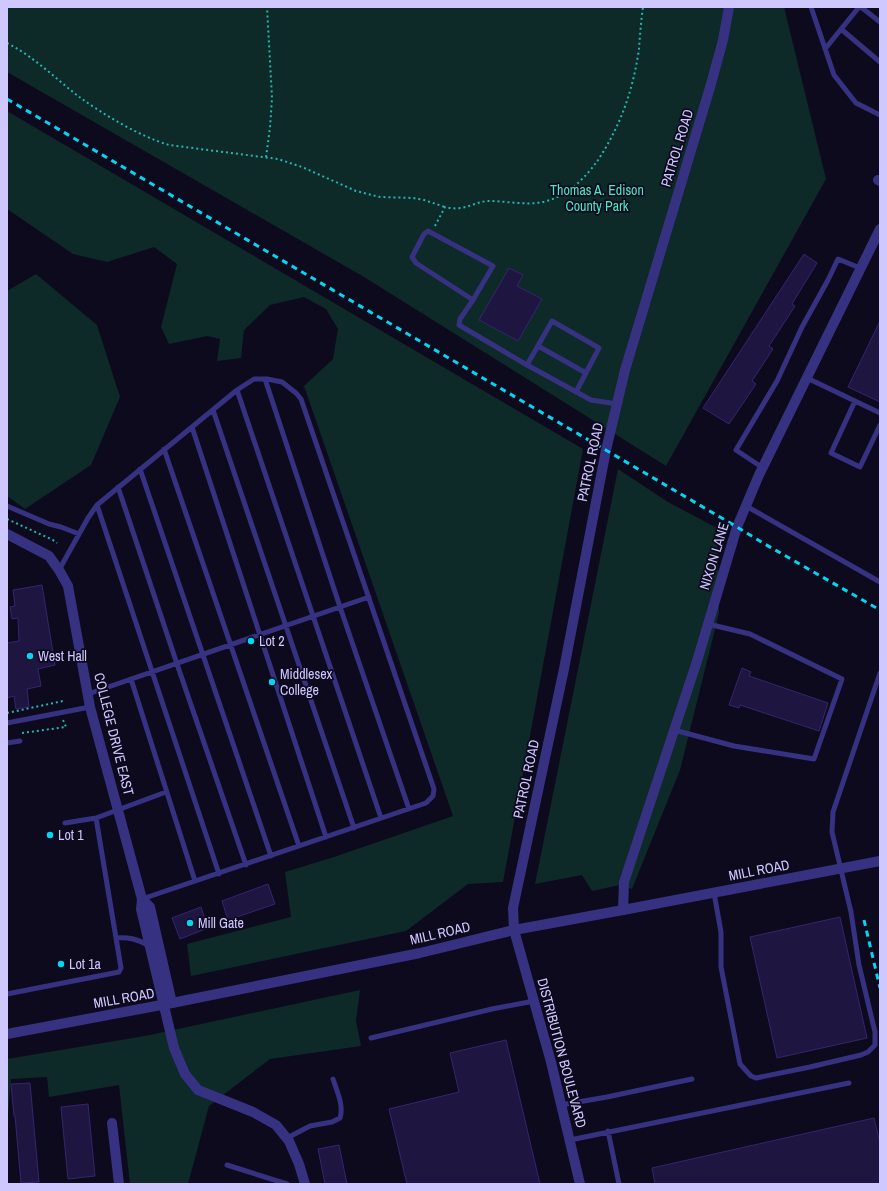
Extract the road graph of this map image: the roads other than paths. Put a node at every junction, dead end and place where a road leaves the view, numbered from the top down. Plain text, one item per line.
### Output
1 (729, 7) edge
2 (811, 7) edge
3 (860, 7) edge
4 (880, 22) edge
5 (841, 29) junction
6 (825, 49) junction
7 (880, 62) edge
8 (880, 115) edge
9 (880, 229) edge
10 (860, 268) junction
11 (474, 300) junction
12 (538, 346) junction
13 (527, 366) junction
14 (586, 373) junction
15 (807, 378) junction
16 (265, 379) junction
17 (237, 390) junction
18 (576, 392) junction
19 (855, 401) junction
20 (617, 404) junction
21 (213, 410) junction
22 (880, 413) edge
23 (880, 425) edge
24 (192, 427) junction
25 (164, 449) junction
26 (763, 468) junction
27 (140, 469) junction
28 (118, 487) junction
29 (96, 505) junction
30 (7, 506) edge
31 (746, 506) junction
32 (7, 534) edge
33 (79, 534) junction
34 (59, 570) junction
35 (880, 582) edge
36 (369, 597) junction
37 (340, 607) junction
38 (312, 617) junction
39 (708, 624) junction
40 (286, 626) junction
41 (260, 636) junction
42 (231, 645) junction
43 (204, 654) junction
44 (176, 664) junction
45 (152, 672) junction
46 (880, 673) edge
47 (131, 679) junction
48 (88, 694) junction
49 (90, 707) junction
50 (7, 723) edge
51 (674, 730) junction
52 (20, 741) dead end
53 (7, 743) edge
54 (166, 792) junction
55 (118, 809) junction
56 (409, 809) junction
57 (96, 818) junction
58 (381, 818) junction
59 (65, 823) dead end
60 (354, 828) junction
61 (326, 837) junction
62 (299, 846) junction
63 (272, 856) junction
64 (880, 861) edge
65 (246, 865) junction
66 (841, 869) junction
67 (218, 874) junction
68 (194, 881) junction
69 (714, 893) junction
70 (142, 899) junction
71 (623, 910) junction
72 (149, 923) junction
73 (514, 930) junction
74 (116, 938) junction
75 (149, 946) junction
76 (7, 994) edge
77 (534, 1001) junction
78 (167, 1004) junction
79 (7, 1034) edge
80 (371, 1038) dead end
81 (333, 1079) dead end
82 (692, 1079) dead end
83 (849, 1083) dead end
84 (562, 1104) junction
85 (112, 1123) dead end
86 (608, 1131) junction
87 (287, 1138) junction
88 (570, 1140) junction
89 (227, 1165) dead end
90 (118, 1184) edge
91 (286, 1184) edge
92 (305, 1184) edge
93 (580, 1184) edge
94 (619, 1184) edge

1 - 20 street, PATROL ROAD
2 - 6 lane
3 - 4 lane
3 - 5 lane
5 - 6 lane
5 - 7 lane
6 - 8 lane
9 - 10 street, NIXON LANE
10 - 15 street, NIXON LANE
10 - 26 lane
11 - 11 lane
11 - 13 lane
12 - 13 lane
12 - 14 lane
12 - 14 lane
13 - 18 lane
14 - 18 lane
15 - 19 lane
15 - 26 street, NIXON LANE
16 - 17 lane
16 - 36 lane
16 - 37 lane
17 - 21 lane
17 - 38 lane
18 - 20 lane
19 - 22 lane
19 - 23 lane
20 - 73 street, PATROL ROAD
21 - 24 lane
21 - 40 lane
24 - 25 lane
24 - 41 lane
25 - 27 lane
25 - 42 lane
26 - 31 street, NIXON LANE
27 - 28 lane
27 - 43 lane
28 - 29 lane
28 - 44 lane
29 - 33 lane
29 - 45 lane
30 - 33 lane
31 - 35 lane
31 - 39 street, NIXON LANE
32 - 34 street, COLLEGE DRIVE EAST
33 - 34 lane
34 - 48 street, COLLEGE DRIVE EAST
36 - 37 lane
36 - 56 lane
37 - 38 lane
37 - 56 lane
38 - 40 lane
38 - 58 lane
39 - 51 street, NIXON LANE
39 - 51 lane
40 - 41 lane
40 - 60 lane
41 - 42 lane
41 - 61 lane
42 - 43 lane
42 - 62 lane
43 - 44 lane
43 - 63 lane
44 - 45 lane
44 - 65 lane
45 - 47 lane
45 - 67 lane
46 - 66 lane
47 - 48 lane
47 - 54 lane
48 - 49 street, COLLEGE DRIVE EAST
49 - 50 lane
49 - 55 street, COLLEGE DRIVE EAST
51 - 71 street, NIXON LANE
52 - 53 lane
54 - 55 lane
54 - 68 lane
55 - 57 lane
55 - 70 street, COLLEGE DRIVE EAST
56 - 58 lane
57 - 59 lane
57 - 74 lane
58 - 60 lane
60 - 61 lane
61 - 62 lane
62 - 63 lane
63 - 65 lane
64 - 66 street, MILL ROAD
65 - 67 lane
66 - 69 street, MILL ROAD
66 - 69 lane
67 - 68 lane
68 - 70 lane
69 - 71 street, MILL ROAD
70 - 72 street, COLLEGE DRIVE EAST
71 - 73 street, MILL ROAD
72 - 75 street, COLLEGE DRIVE EAST
72 - 78 street, COLLEGE DRIVE EAST
73 - 77 street, DISTRIBUTION BOULEVARD
73 - 78 street, MILL ROAD
74 - 75 lane
74 - 76 lane
75 - 78 street, COLLEGE DRIVE EAST
77 - 80 lane
77 - 84 street, DISTRIBUTION BOULEVARD
78 - 79 street, MILL ROAD
78 - 87 street
81 - 87 lane
82 - 84 lane
83 - 86 lane
84 - 88 street, DISTRIBUTION BOULEVARD
85 - 90 street
86 - 88 lane
86 - 94 lane
87 - 92 street
88 - 93 street, DISTRIBUTION BOULEVARD
89 - 91 lane

